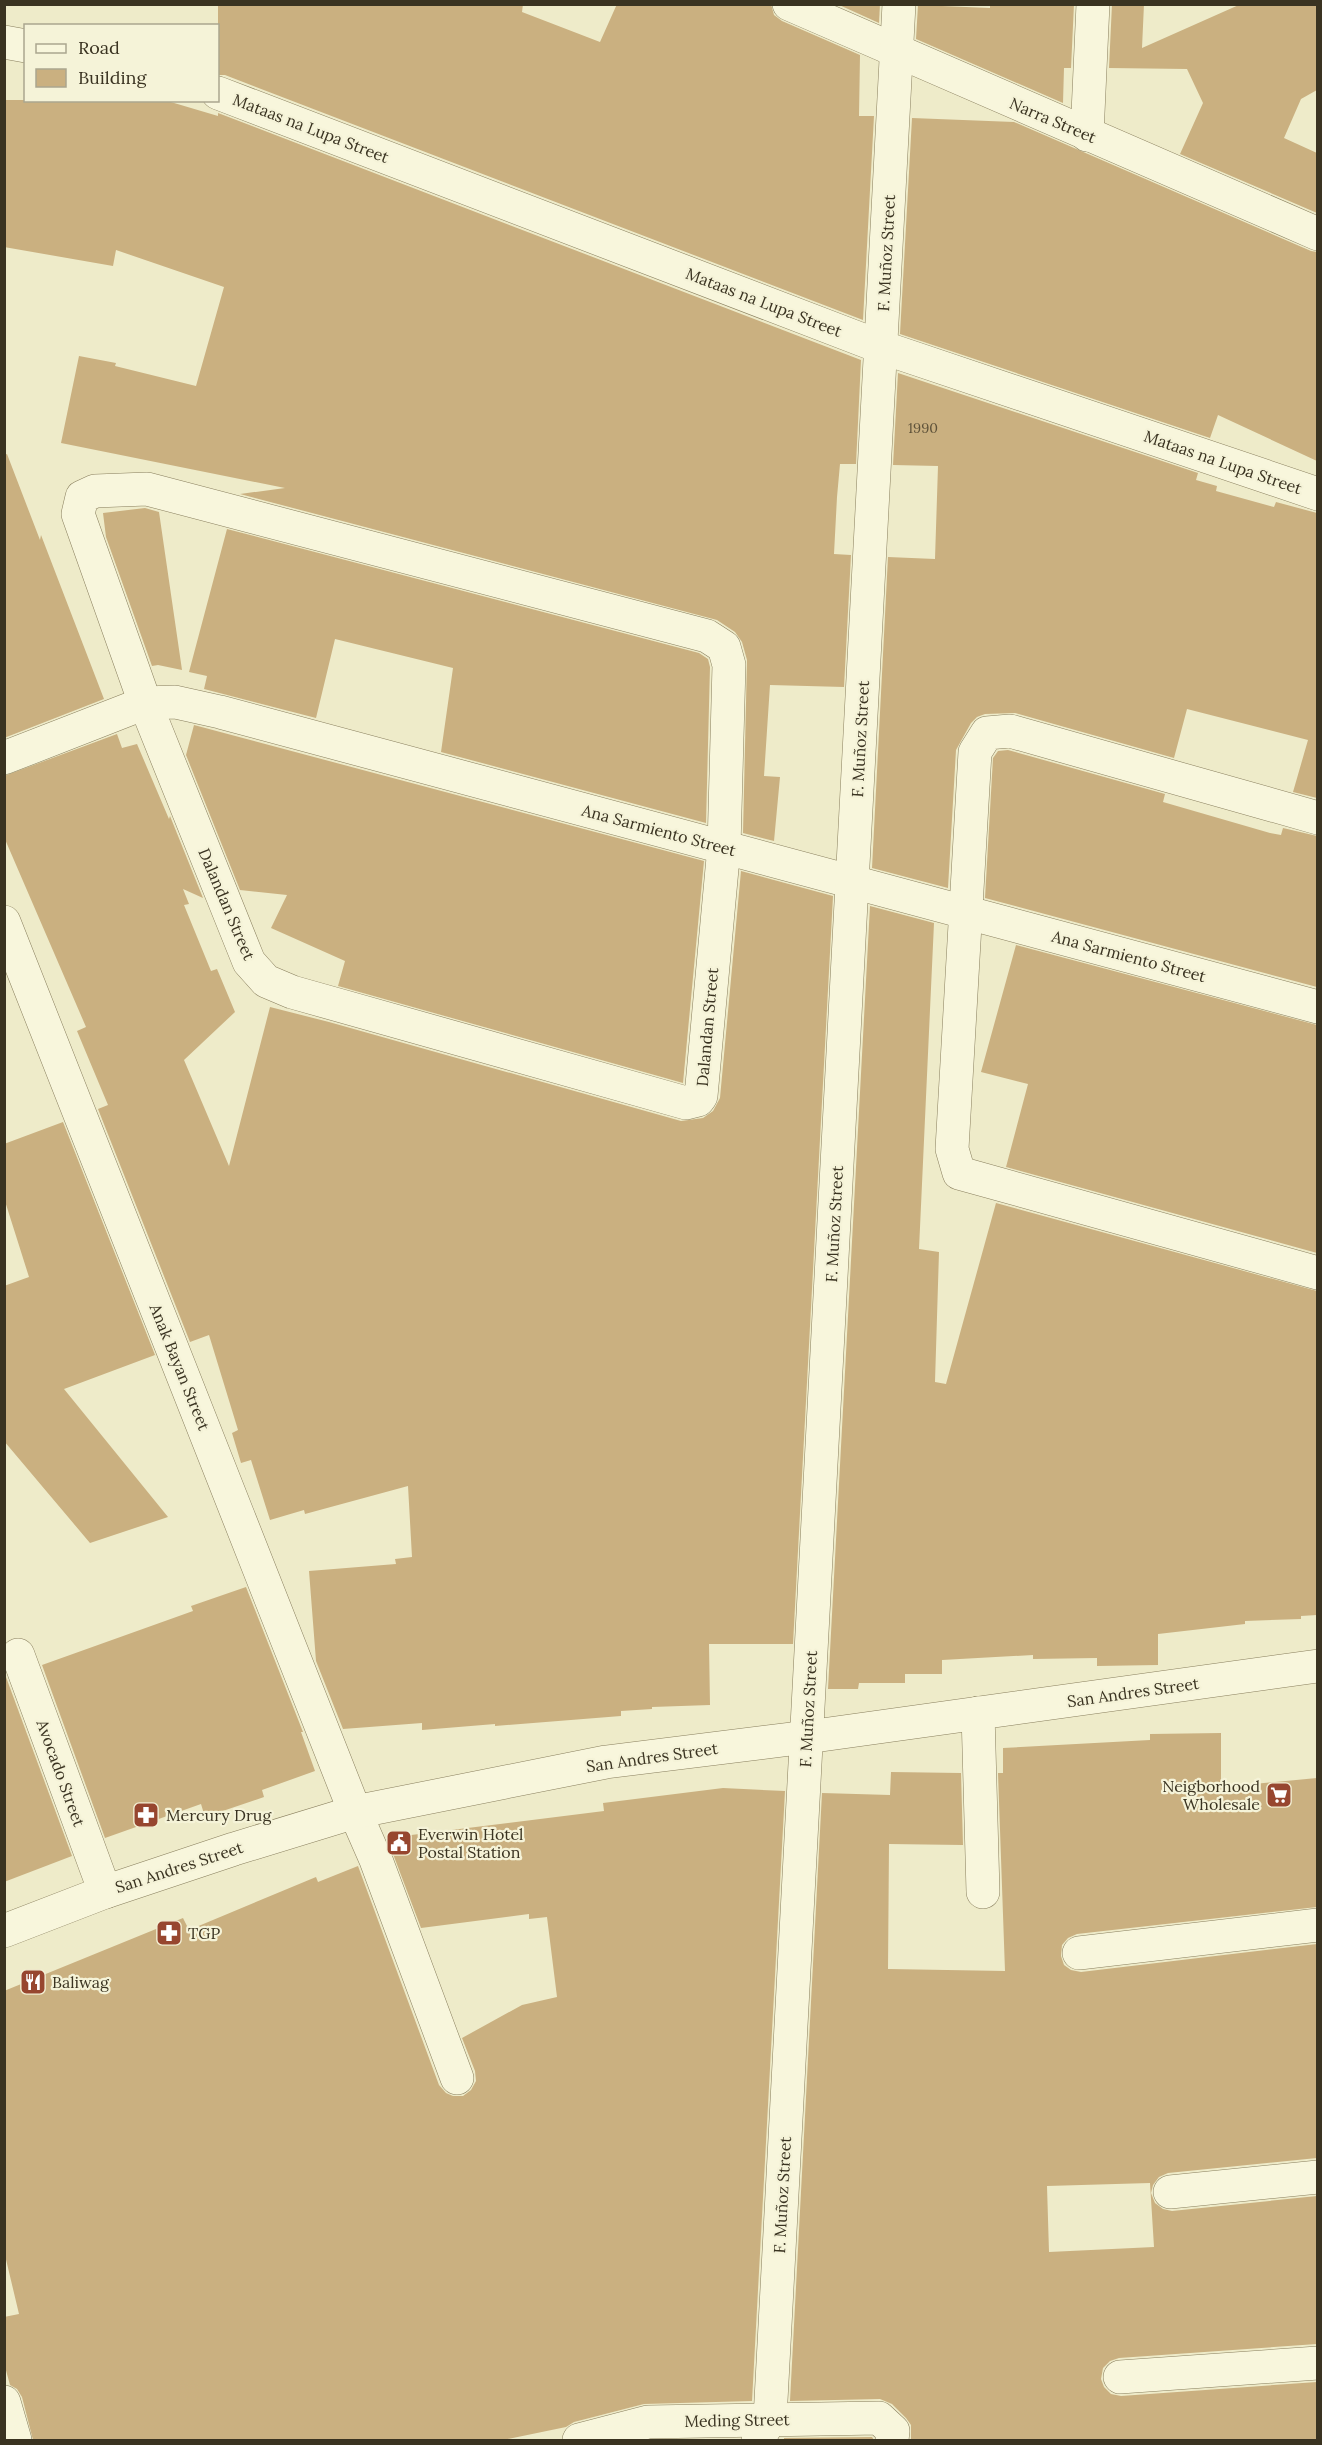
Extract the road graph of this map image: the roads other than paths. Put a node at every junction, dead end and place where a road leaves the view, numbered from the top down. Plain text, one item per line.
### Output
1 (789, 4) edge
2 (899, 4) edge
3 (1093, 4) edge
4 (4, 42) edge
5 (24, 46) edge
6 (897, 52) junction
7 (219, 93) edge
8 (1088, 135) junction
9 (1317, 234) edge
10 (881, 347) junction
11 (1317, 494) edge
12 (145, 703) junction
13 (4, 758) edge
14 (1317, 818) edge
15 (724, 847) junction
16 (852, 881) junction
17 (967, 912) junction
18 (4, 922) edge
19 (1317, 1007) edge
20 (1317, 1273) edge
21 (18, 1655) dead end
22 (1317, 1666) edge
23 (978, 1713) junction
24 (807, 1737) junction
25 (355, 1812) junction
26 (105, 1892) junction
27 (983, 1892) dead end
28 (1317, 1925) edge
29 (4, 1931) edge
30 (1079, 1953) dead end
31 (456, 2078) dead end
32 (1317, 2177) edge
33 (1170, 2192) dead end
34 (1317, 2363) edge
35 (1119, 2377) dead end
36 (4, 2402) edge
37 (764, 2430) edge
38 (892, 2436) edge
39 (15, 2440) edge
40 (579, 2440) edge

1 - 6 street, Narra Street
2 - 6 street, F. Muñoz Street
3 - 8 street
4 - 5 street
6 - 8 street, Narra Street
6 - 10 street, F. Muñoz Street
7 - 10 street, Mataas na Lupa Street
8 - 9 street, Narra Street
10 - 11 street, Mataas na Lupa Street
10 - 16 street, F. Muñoz Street
12 - 13 street, Ana Sarmiento Street
12 - 15 street, Ana Sarmiento Street
12 - 15 street, Dalandan Street
12 - 15 street, Dalandan Street
14 - 17 street
15 - 16 street, Ana Sarmiento Street
16 - 17 street, Ana Sarmiento Street
16 - 24 street, F. Muñoz Street
17 - 19 street, Ana Sarmiento Street
17 - 20 street
18 - 25 street, Anak Bayan Street
21 - 26 street, Avocado Street
22 - 23 street, San Andres Street
23 - 24 street, San Andres Street
23 - 27 street
24 - 25 street, San Andres Street
24 - 37 street, F. Muñoz Street
25 - 26 street, San Andres Street
25 - 31 street, Anak Bayan Street
26 - 29 street, San Andres Street
28 - 30 street
32 - 33 street
34 - 35 street
36 - 39 street
37 - 38 street, Meding Street
37 - 40 street, Meding Street

